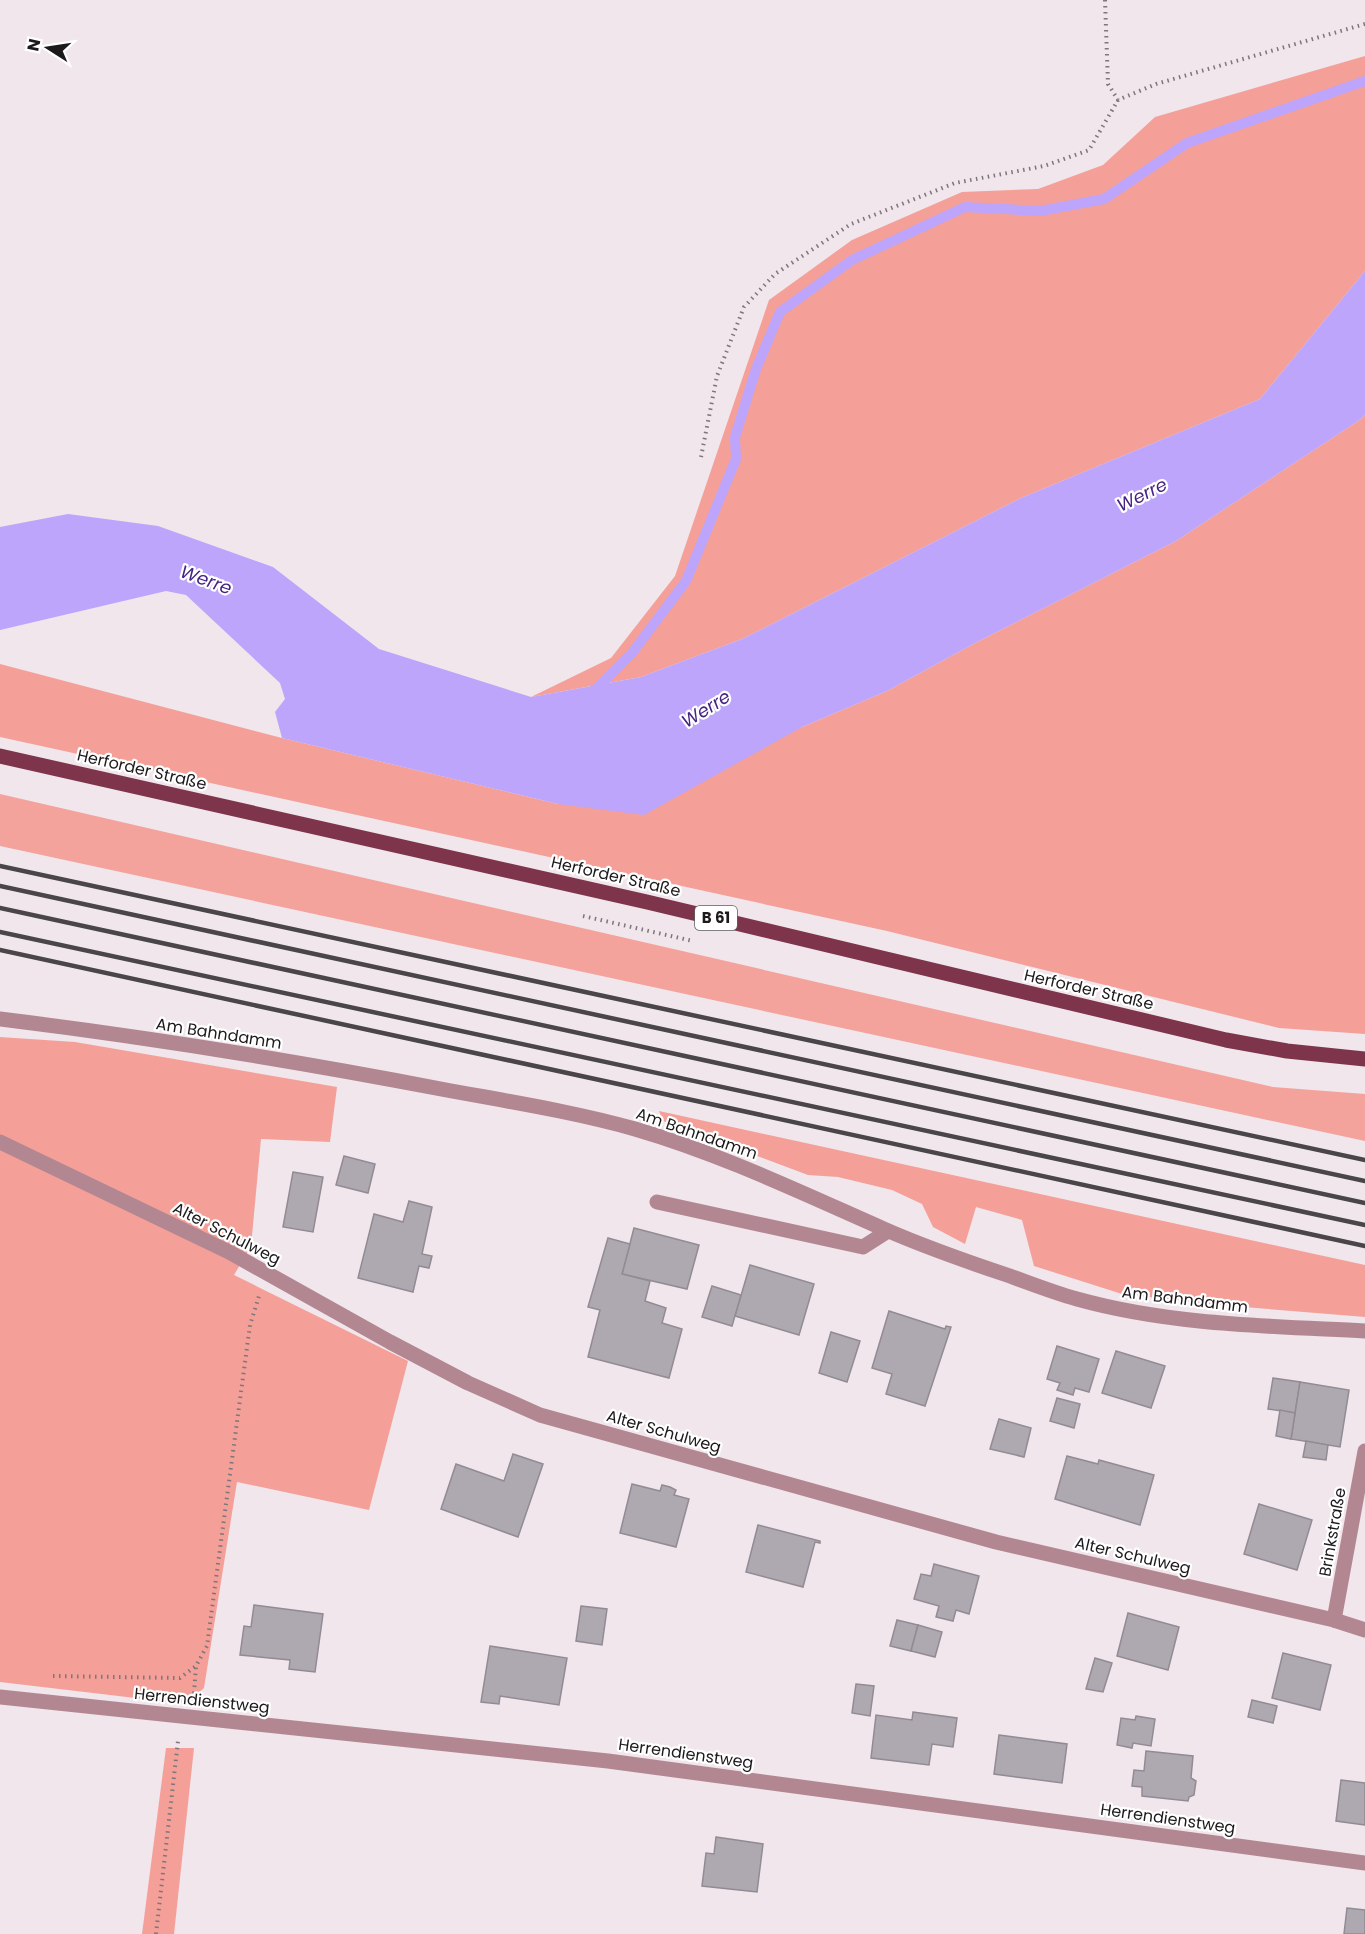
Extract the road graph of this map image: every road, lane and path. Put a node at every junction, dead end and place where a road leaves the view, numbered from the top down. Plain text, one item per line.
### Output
1 (1105, 0) edge
2 (1365, 24) edge
3 (1118, 100) junction
4 (701, 457) dead end
5 (0, 756) edge
6 (0, 1020) edge
7 (1365, 1059) edge
8 (0, 1142) edge
9 (657, 1202) dead end
10 (888, 1231) junction
11 (267, 1273) junction
12 (1365, 1331) edge
13 (1365, 1451) edge
14 (1334, 1620) junction
15 (1365, 1630) edge
16 (41, 1675) dead end
17 (0, 1697) edge
18 (181, 1716) junction
19 (1365, 1863) edge
20 (156, 1934) edge

1 - 3 path
2 - 3 path
3 - 4 path
5 - 7 main road, Herforder Straße / B 61
6 - 10 street, Am Bahndamm
8 - 11 street, Alter Schulweg
9 - 10 street
10 - 12 street, Am Bahndamm
11 - 14 street, Alter Schulweg
11 - 16 path
13 - 14 street, Brinkstraße
14 - 15 street, Alter Schulweg
17 - 18 street, Herrendienstweg
18 - 19 street, Herrendienstweg
18 - 20 path

